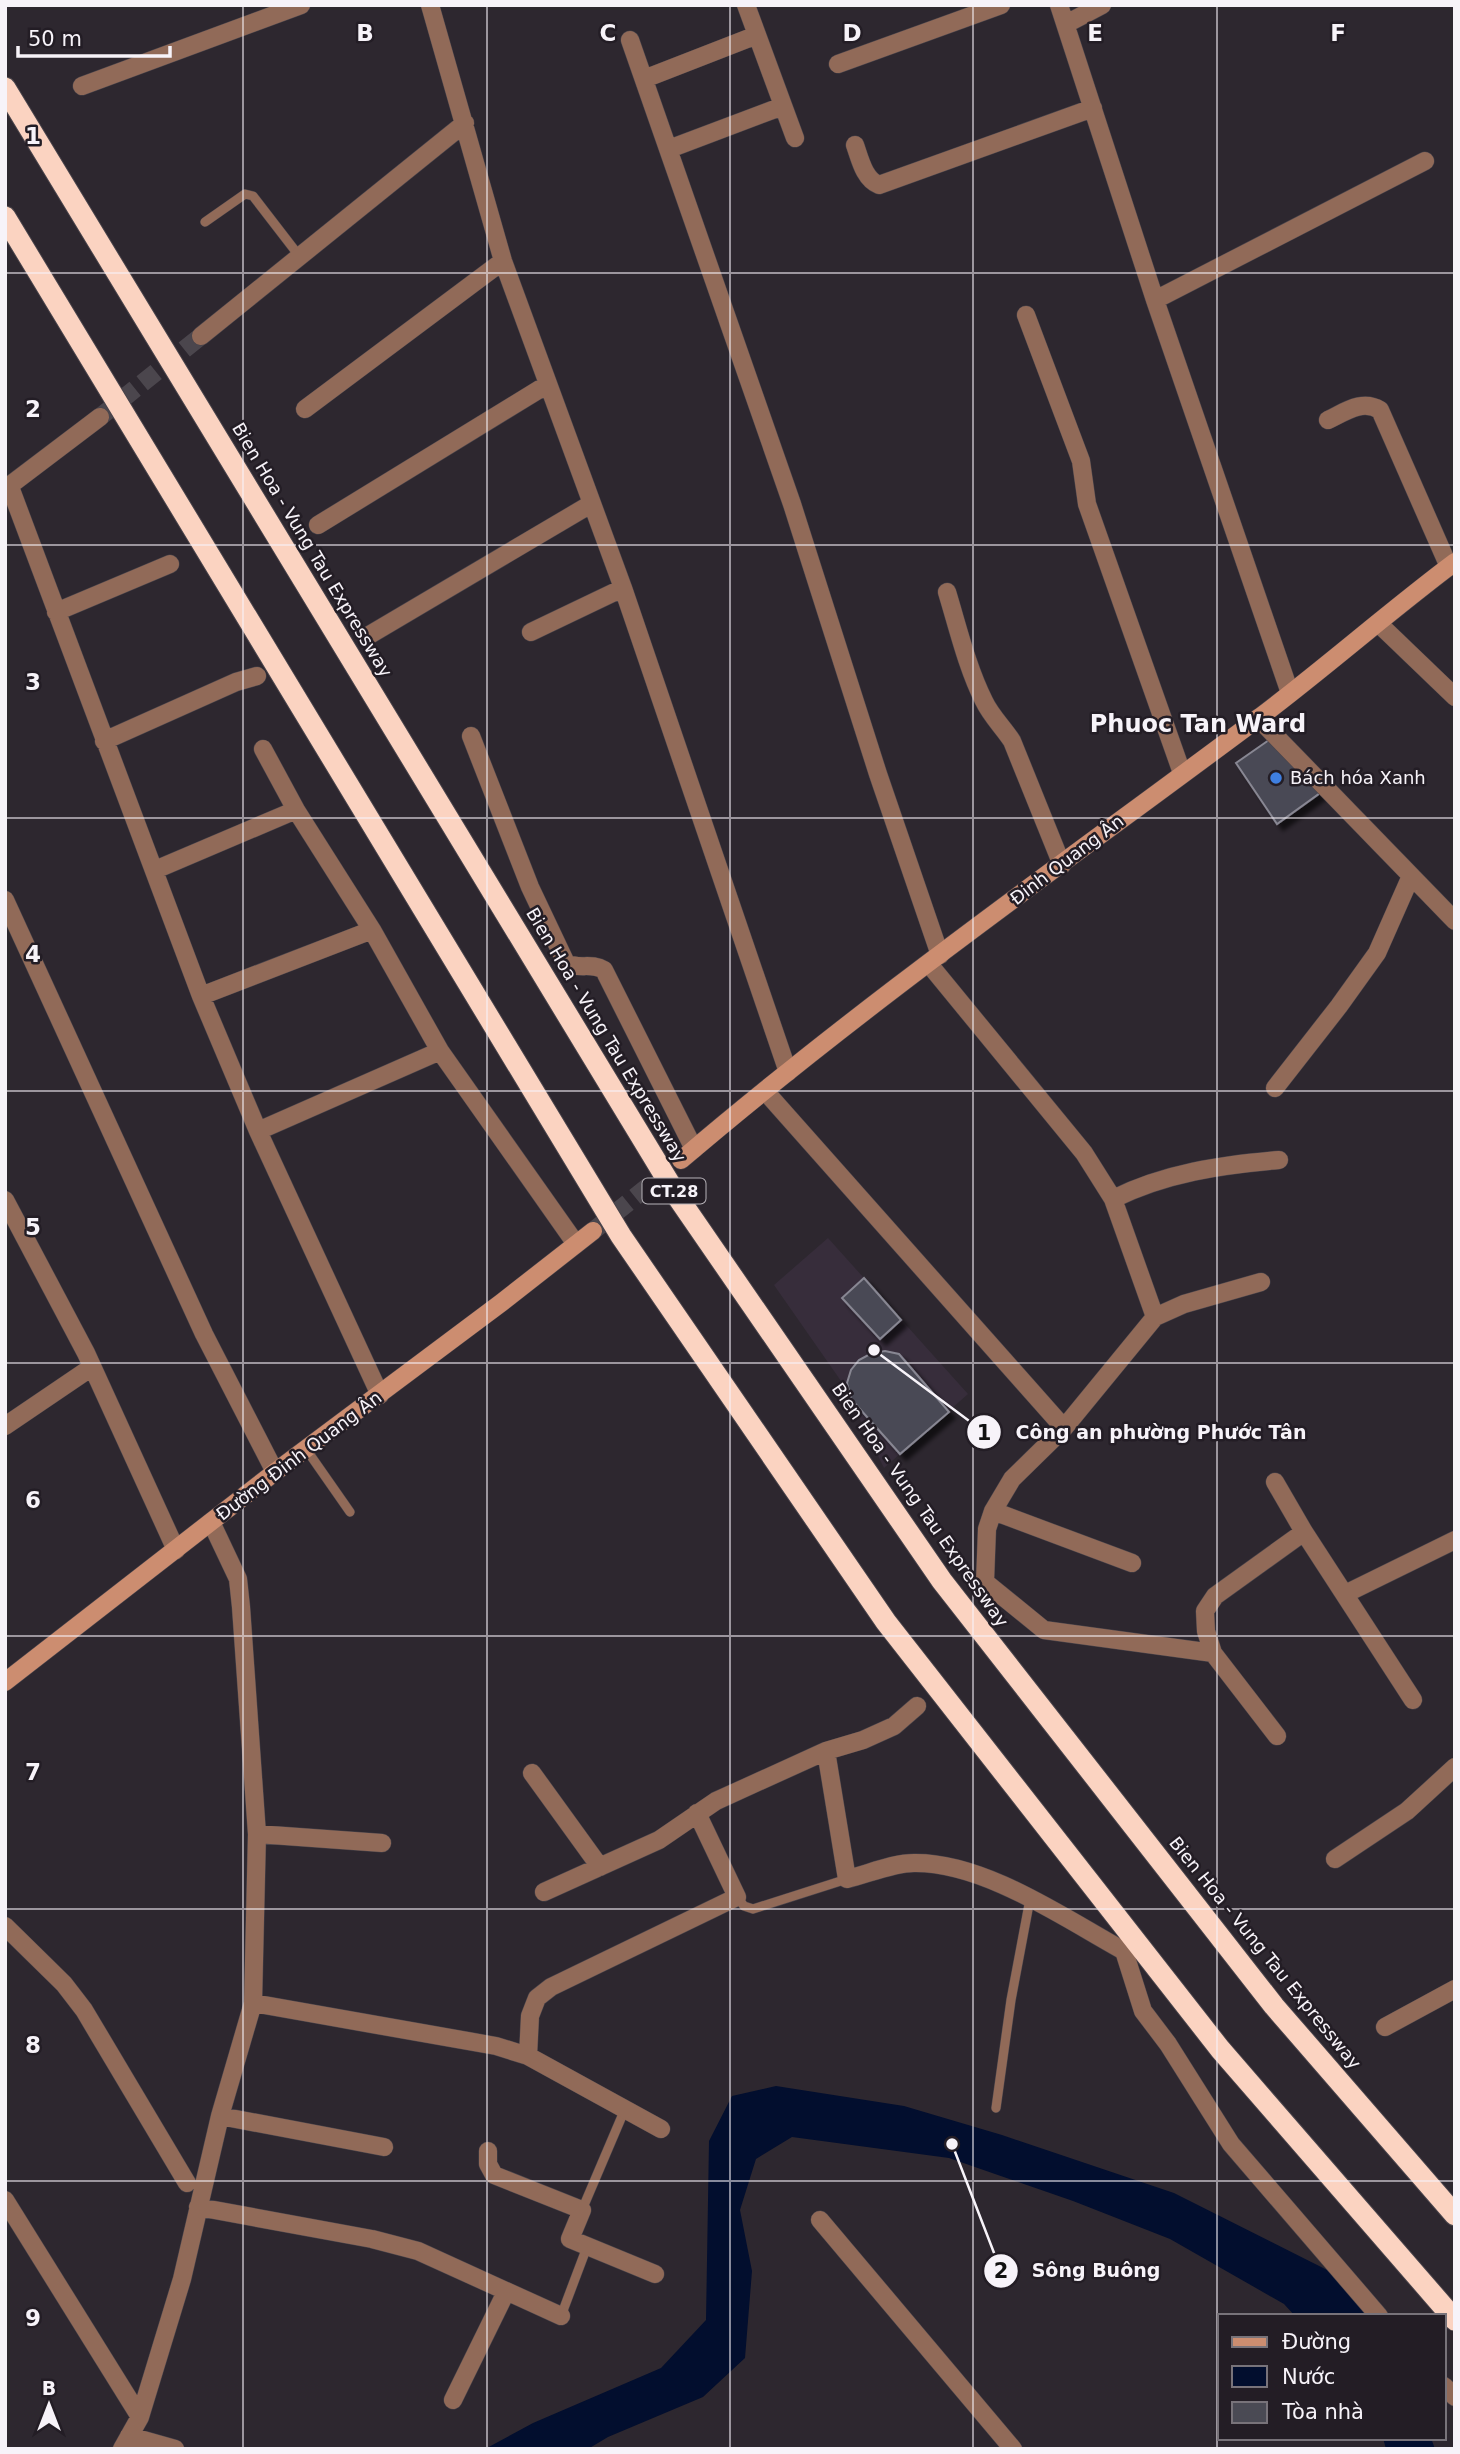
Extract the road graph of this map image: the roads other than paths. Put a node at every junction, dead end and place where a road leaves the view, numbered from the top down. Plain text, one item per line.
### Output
1 (301, 5) edge
2 (430, 5) edge
3 (746, 5) edge
4 (1001, 5) edge
5 (1059, 5) edge
6 (1102, 5) edge
7 (1066, 24) junction
8 (757, 34) junction
9 (630, 40) dead end
10 (838, 64) dead end
11 (644, 79) junction
12 (82, 86) dead end
13 (5, 88) edge
14 (783, 106) junction
15 (1093, 108) junction
16 (465, 123) junction
17 (795, 138) dead end
18 (855, 145) dead end
19 (669, 149) junction
20 (1425, 161) dead end
21 (5, 217) edge
22 (205, 222) dead end
23 (300, 257) junction
24 (503, 261) junction
25 (1155, 300) junction
26 (1026, 315) dead end
27 (201, 336) tunnel mouth
28 (548, 384) junction
29 (305, 409) dead end
30 (100, 417) tunnel mouth
31 (1328, 420) dead end
32 (7, 488) edge
33 (591, 503) junction
34 (318, 525) dead end
35 (170, 564) dead end
36 (1452, 564) edge
37 (623, 588) junction
38 (947, 592) dead end
39 (56, 612) junction
40 (1378, 623) junction
41 (531, 632) dead end
42 (366, 637) dead end
43 (257, 676) dead end
44 (1290, 693) junction
45 (1455, 697) edge
46 (1258, 718) junction
47 (471, 736) dead end
48 (104, 741) junction
49 (264, 749) dead end
50 (1182, 773) junction
51 (296, 810) junction
52 (1062, 865) junction
53 (155, 870) junction
54 (1411, 876) junction
55 (5, 900) edge
56 (1455, 921) edge
57 (372, 930) junction
58 (934, 960) junction
59 (201, 996) junction
60 (440, 1051) junction
61 (788, 1072) junction
62 (1275, 1087) dead end
63 (765, 1091) junction
64 (258, 1131) junction
65 (1279, 1160) dead end
66 (1113, 1199) junction
67 (5, 1200) edge
68 (593, 1231) tunnel mouth
69 (576, 1244) junction
70 (1261, 1282) dead end
71 (1155, 1317) junction
72 (92, 1367) junction
73 (380, 1395) junction
74 (5, 1426) edge
75 (1064, 1428) junction
76 (306, 1449) junction
77 (275, 1472) junction
78 (1275, 1482) dead end
79 (993, 1511) junction
80 (351, 1512) dead end
81 (211, 1522) junction
82 (1304, 1532) junction
83 (1455, 1540) edge
84 (176, 1550) junction
85 (1132, 1563) dead end
86 (1345, 1594) junction
87 (1213, 1653) junction
88 (5, 1682) edge
89 (1413, 1700) dead end
90 (917, 1706) dead end
91 (1276, 1736) dead end
92 (826, 1751) junction
93 (1455, 1767) edge
94 (532, 1773) dead end
95 (697, 1813) junction
96 (257, 1834) junction
97 (382, 1843) dead end
98 (1335, 1859) dead end
99 (600, 1867) junction
100 (847, 1879) junction
101 (544, 1892) dead end
102 (737, 1897) junction
103 (1030, 1899) junction
104 (5, 1926) edge
105 (1455, 1989) edge
106 (253, 2003) junction
107 (1385, 2027) dead end
108 (528, 2056) junction
109 (996, 2108) dead end
110 (625, 2109) junction
111 (220, 2116) junction
112 (661, 2129) dead end
113 (384, 2147) dead end
114 (488, 2151) dead end
115 (187, 2183) dead end
116 (5, 2200) edge
117 (198, 2207) junction
118 (582, 2210) junction
119 (1455, 2216) edge
120 (820, 2220) dead end
121 (587, 2247) junction
122 (655, 2274) dead end
123 (506, 2292) junction
124 (1377, 2314) edge
125 (561, 2315) joint
126 (1455, 2320) edge
127 (453, 2400) dead end
128 (140, 2417) junction
129 (125, 2442) edge
130 (175, 2449) edge
131 (1013, 2449) edge

1 - 12 street
2 - 16 street
3 - 8 street
4 - 10 street
5 - 7 street
6 - 7 street
7 - 15 street
8 - 11 street
8 - 14 street
9 - 11 street
11 - 19 street
13 - 119 highway, Bien Hoa - Vung Tau Expressway / CT.28
14 - 17 street
14 - 19 street
15 - 18 street
15 - 25 street
16 - 23 street
16 - 24 street
19 - 58 street
20 - 25 street
21 - 126 highway
22 - 23 lane
23 - 27 street
24 - 28 street
24 - 29 street
25 - 44 street
26 - 50 street
28 - 33 street
28 - 34 street
30 - 32 street
31 - 36 street
32 - 39 street
33 - 37 street
33 - 42 street
35 - 39 street
36 - 40 street, Đinh Quang Ân
37 - 41 street
37 - 61 street
38 - 52 street
39 - 48 street
40 - 44 street, Đinh Quang Ân
40 - 45 street
43 - 48 street
44 - 46 street, Đinh Quang Ân
46 - 50 street, Đinh Quang Ân
46 - 54 street
47 - 63 street, Đinh Quang Ân
48 - 53 street
49 - 51 street
50 - 52 street, Đinh Quang Ân
51 - 53 street
51 - 57 street
52 - 58 street, Đinh Quang Ân
53 - 59 street
54 - 56 street
54 - 62 street
55 - 77 street
57 - 59 street
57 - 60 street
58 - 61 street, Đinh Quang Ân
58 - 66 street
59 - 64 street
60 - 64 street
60 - 69 street
61 - 63 street, Đinh Quang Ân
63 - 75 street
64 - 73 street
65 - 66 street
66 - 71 street
67 - 72 street
68 - 69 street, Đường Đinh Quang Ân
69 - 73 street, Đường Đinh Quang Ân
70 - 71 street
71 - 75 street
72 - 74 street
72 - 84 street
73 - 76 street, Đường Đinh Quang Ân
75 - 79 street
76 - 77 street, Đường Đinh Quang Ân
76 - 80 lane
77 - 81 street, Đường Đinh Quang Ân
78 - 82 street
79 - 85 street
79 - 87 street
81 - 84 street, Đường Đinh Quang Ân
81 - 96 street
82 - 86 street
82 - 87 street
83 - 86 street
84 - 88 street, Đường Đinh Quang Ân
86 - 89 street
87 - 91 street
90 - 92 street
92 - 95 street
92 - 100 street
93 - 98 street
94 - 99 street
95 - 99 street
95 - 102 street
96 - 97 street
96 - 106 street
99 - 101 street
100 - 102 lane
100 - 103 street
102 - 108 street
103 - 109 lane
103 - 124 street
104 - 115 street
105 - 107 street
106 - 108 street
106 - 111 street
108 - 110 street
110 - 112 street
110 - 118 lane
111 - 113 street
111 - 117 street
114 - 118 street
116 - 128 street
117 - 123 street
117 - 128 street
118 - 121 street
120 - 131 street
121 - 122 street
121 - 125 lane
123 - 125 street
123 - 127 street
128 - 129 street
129 - 130 street

